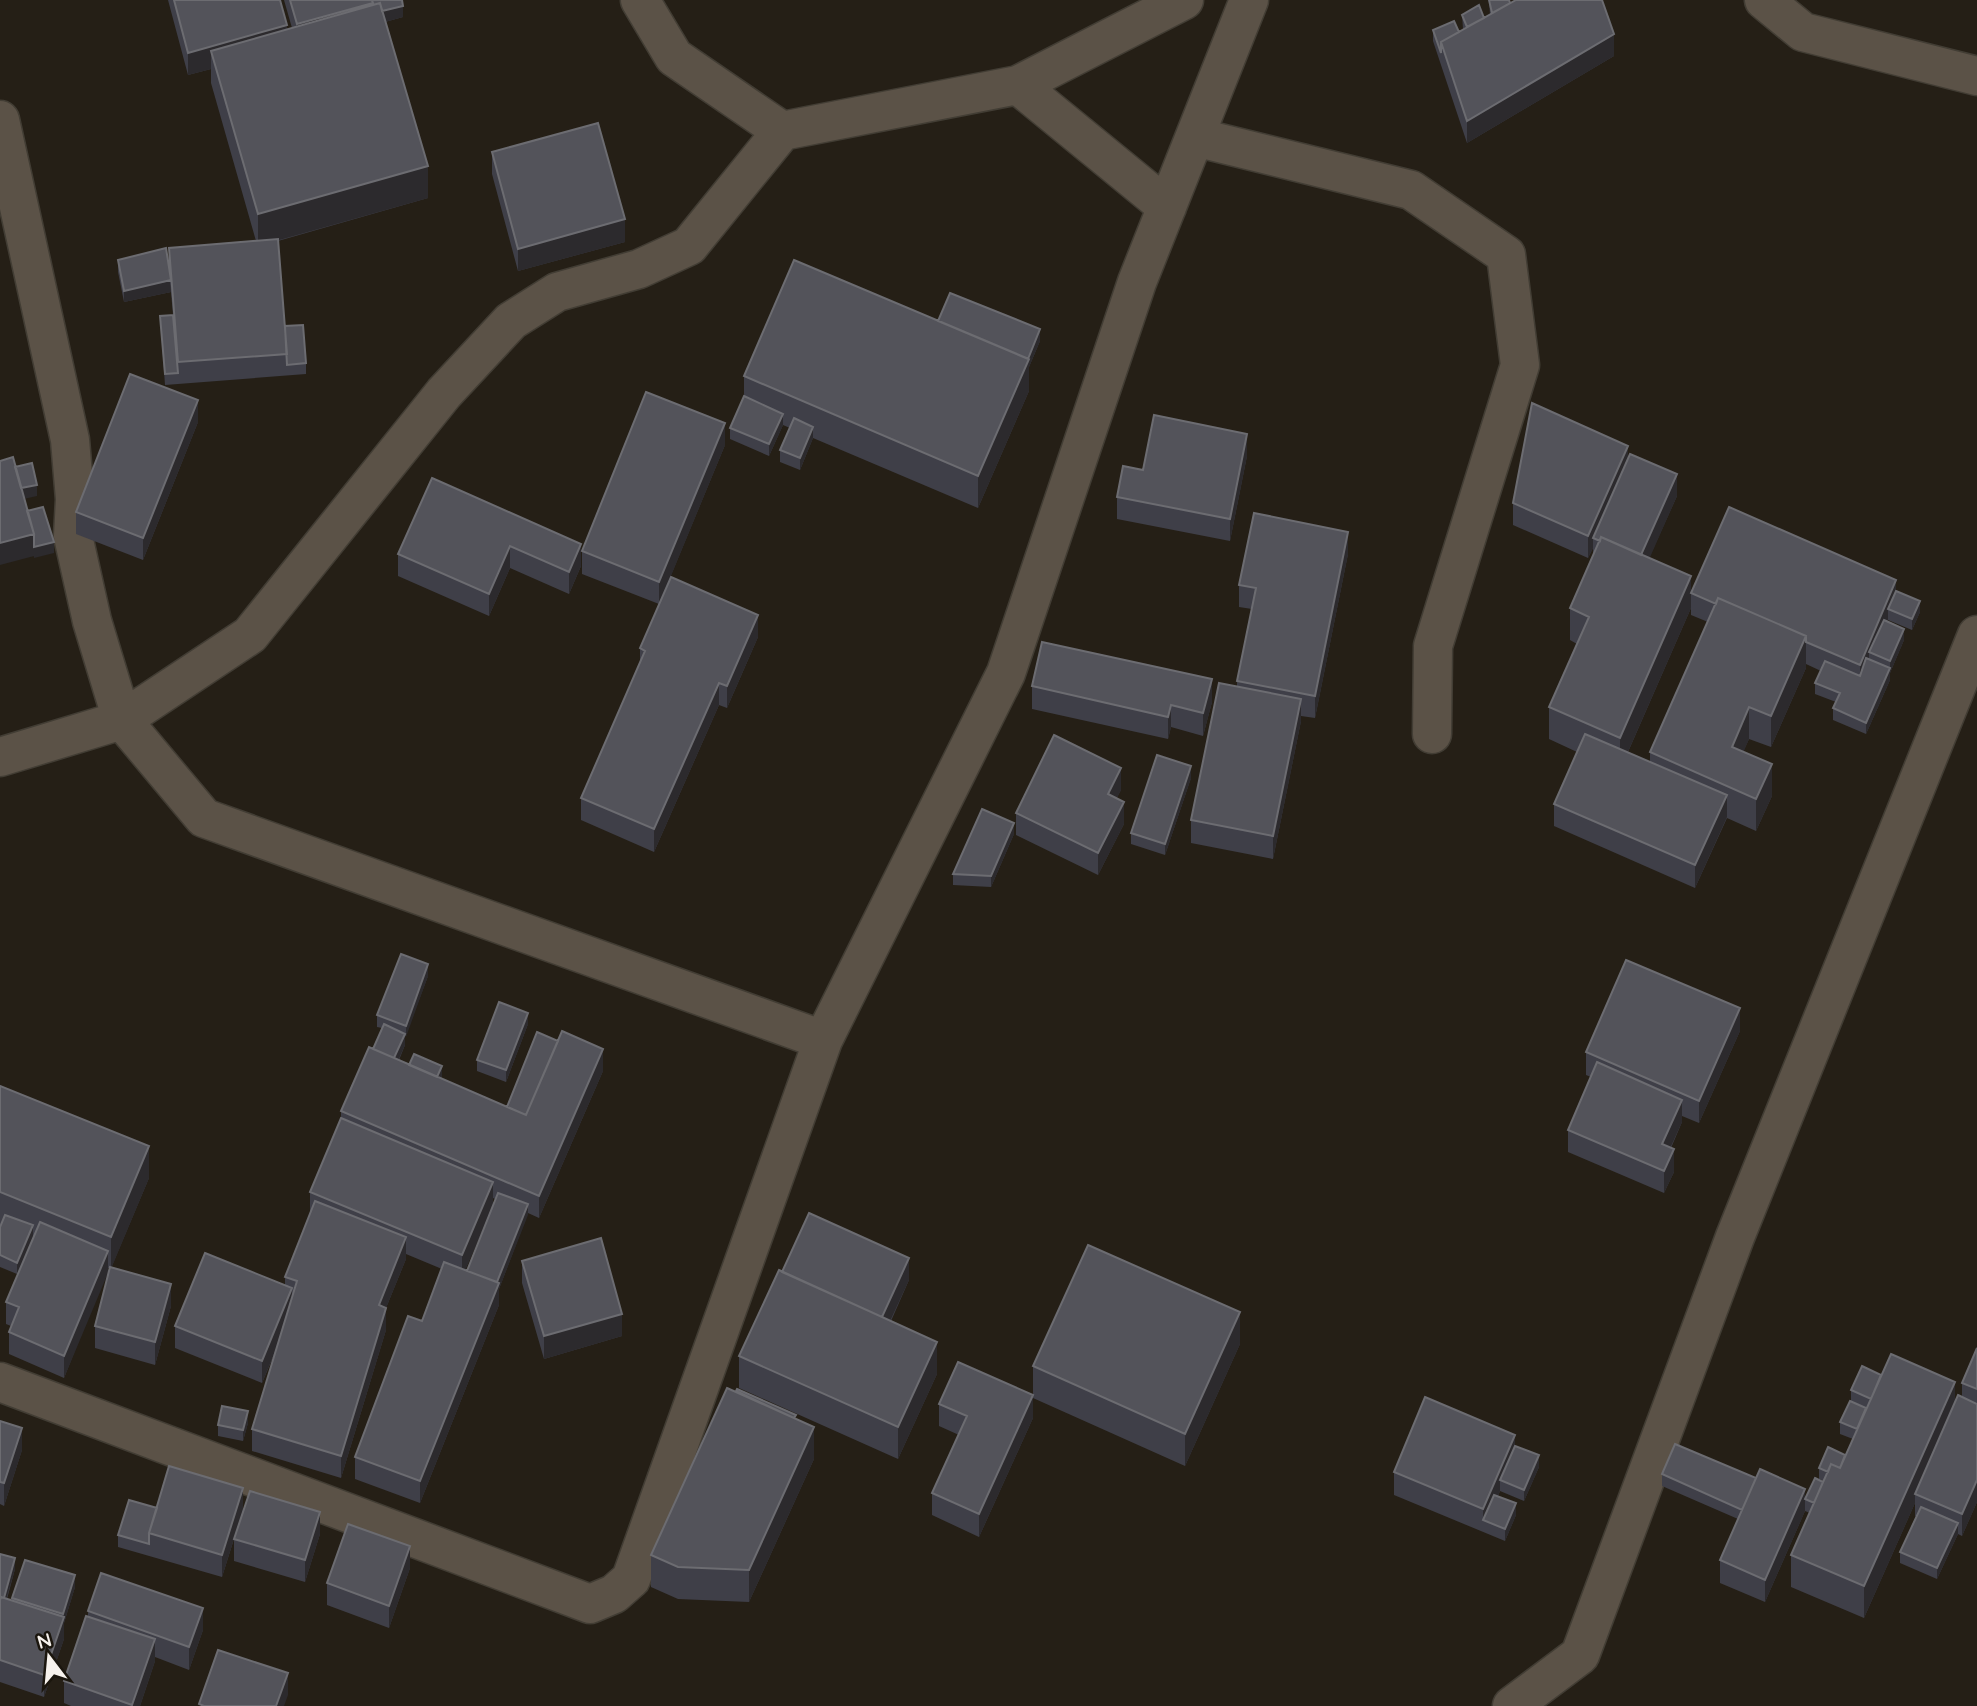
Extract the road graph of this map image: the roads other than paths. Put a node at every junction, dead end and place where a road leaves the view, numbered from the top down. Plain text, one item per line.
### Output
1 (640, 0) edge
2 (1184, 0) edge
3 (1250, 0) edge
4 (1763, 0) edge
5 (1977, 76) edge
6 (1018, 85) junction
7 (0, 120) edge
8 (782, 131) junction
9 (1195, 137) junction
10 (1167, 208) junction
11 (1977, 635) edge
12 (122, 720) junction
13 (1432, 734) dead end
14 (0, 757) edge
15 (822, 1040) junction
16 (0, 1382) edge
17 (1512, 1706) edge

1 - 8 street
2 - 6 street
3 - 9 street
4 - 5 street
6 - 8 street
6 - 10 street
7 - 12 street
8 - 12 street
9 - 10 street
9 - 13 street
10 - 15 street
11 - 17 street
12 - 14 street
12 - 15 street
15 - 16 street

